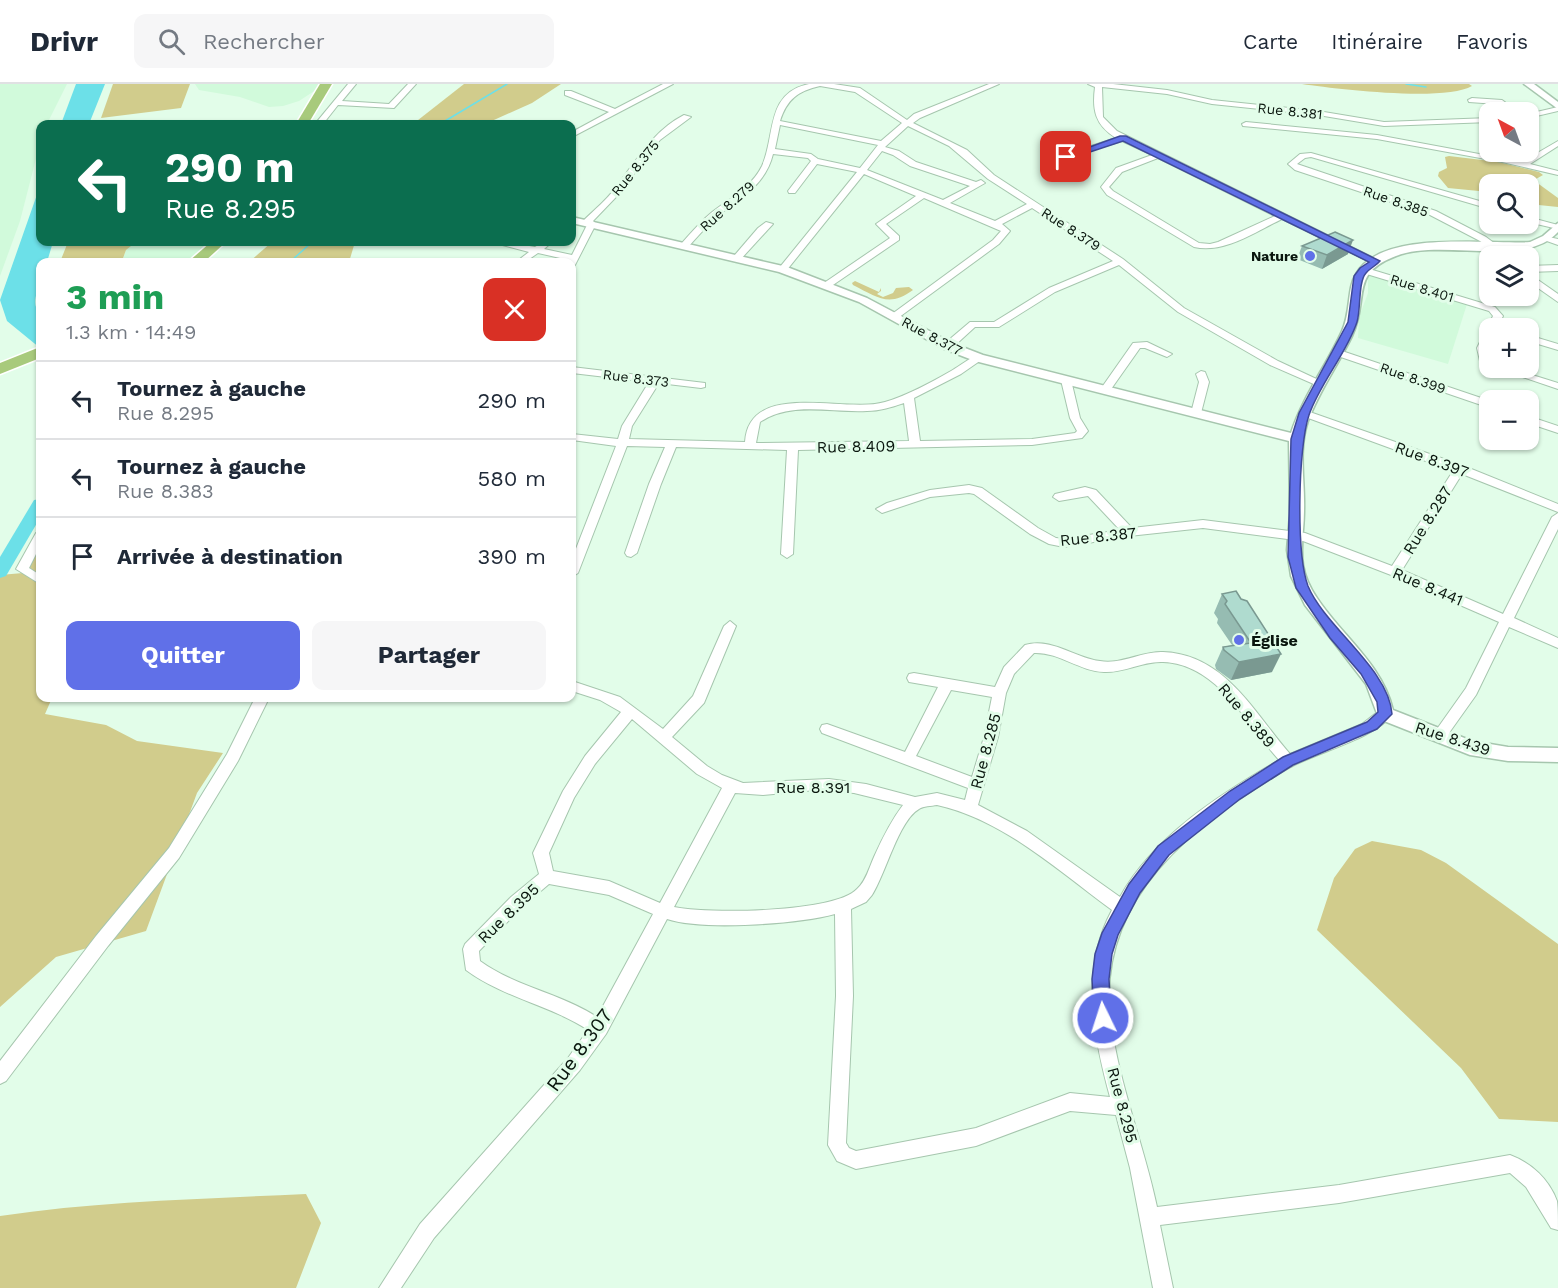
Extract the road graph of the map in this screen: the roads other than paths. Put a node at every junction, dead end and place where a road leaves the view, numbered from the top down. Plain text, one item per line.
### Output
1 (326, 84) edge
2 (352, 84) edge
3 (412, 84) edge
4 (647, 84) edge
5 (669, 84) edge
6 (820, 84) edge
7 (995, 84) edge
8 (1095, 84) edge
9 (1173, 84) edge
10 (1528, 84) edge
11 (657, 91) junction
12 (1167, 92) junction
13 (568, 93) dead end
14 (1472, 100) dead end
15 (1499, 102) edge
16 (335, 103) junction
17 (1558, 108) edge
18 (615, 112) junction
19 (1539, 113) edge
20 (687, 117) dead end
21 (304, 120) edge
22 (323, 120) edge
23 (1479, 120) edge
24 (775, 122) junction
25 (907, 123) junction
26 (1246, 124) dead end
27 (576, 133) edge
28 (1123, 138) junction
29 (1558, 143) edge
30 (881, 146) junction
31 (770, 151) junction
32 (1159, 155) junction
33 (1066, 157) dead end
34 (815, 161) junction
35 (1523, 165) junction
36 (863, 171) junction
37 (1558, 173) edge
38 (998, 181) junction
39 (976, 185) junction
40 (792, 192) dead end
41 (922, 195) junction
42 (943, 204) junction
43 (1033, 204) junction
44 (1479, 204) edge
45 (1281, 216) junction
46 (576, 221) edge
47 (1539, 222) edge
48 (589, 223) junction
49 (768, 224) dead end
50 (996, 224) junction
51 (1558, 227) edge
52 (1552, 240) edge
53 (685, 245) junction
54 (214, 246) edge
55 (514, 246) edge
56 (543, 246) edge
57 (1479, 246) edge
58 (1492, 246) edge
59 (1523, 246) edge
60 (534, 250) junction
61 (200, 258) edge
62 (525, 258) edge
63 (564, 258) edge
64 (573, 258) edge
65 (737, 258) junction
66 (1120, 261) junction
67 (1375, 261) junction
68 (783, 268) junction
69 (1558, 268) edge
70 (1539, 269) edge
71 (1363, 270) junction
72 (1539, 284) edge
73 (827, 285) junction
74 (1558, 299) edge
75 (896, 316) junction
76 (1497, 318) edge
77 (1539, 341) edge
78 (948, 346) junction
79 (1558, 347) edge
80 (1336, 352) junction
81 (36, 354) edge
82 (1167, 354) dead end
83 (979, 358) junction
84 (0, 369) edge
85 (576, 371) edge
86 (1201, 374) dead end
87 (1533, 378) edge
88 (1066, 380) junction
89 (655, 381) junction
90 (1320, 383) junction
91 (701, 385) dead end
92 (1558, 386) edge
93 (1105, 390) junction
94 (908, 396) junction
95 (1479, 401) edge
96 (1196, 413) junction
97 (1304, 413) junction
98 (1539, 423) edge
99 (1558, 430) edge
100 (576, 437) edge
101 (1297, 439) junction
102 (623, 443) junction
103 (672, 444) junction
104 (915, 444) junction
105 (750, 447) junction
106 (793, 447) junction
107 (1460, 469) junction
108 (1059, 497) dead end
109 (1558, 508) edge
110 (882, 509) dead end
111 (1558, 517) edge
112 (1129, 532) junction
113 (1295, 536) junction
114 (36, 543) edge
115 (631, 553) dead end
116 (787, 554) dead end
117 (576, 563) edge
118 (1395, 572) junction
119 (36, 578) edge
120 (1507, 619) junction
121 (730, 626) dead end
122 (1558, 643) edge
123 (914, 678) dead end
124 (947, 684) junction
125 (576, 687) edge
126 (999, 693) junction
127 (260, 702) edge
128 (630, 711) junction
129 (1385, 714) junction
130 (828, 729) dead end
131 (1439, 736) junction
132 (663, 738) junction
133 (1558, 755) edge
134 (908, 759) junction
135 (1288, 761) junction
136 (976, 785) junction
137 (731, 786) junction
138 (915, 803) junction
139 (969, 809) junction
140 (547, 877) junction
141 (843, 906) junction
142 (1122, 908) junction
143 (663, 912) junction
144 (600, 1028) junction
145 (0, 1075) edge
146 (1122, 1107) junction
147 (1150, 1217) junction
148 (1558, 1221) edge
149 (389, 1288) edge
150 (1163, 1288) edge

1 - 21 highway
2 - 16 street
3 - 16 street
4 - 11 street
5 - 11 street
6 - 24 street, Rue 8.279
6 - 25 street, Rue 8.379
7 - 25 street
8 - 12 street, Rue 8.381
8 - 28 street
9 - 12 street
10 - 17 street
11 - 18 street
12 - 23 street, Rue 8.381
13 - 18 street
14 - 15 street
16 - 22 street
17 - 19 street
18 - 27 street
20 - 48 street, Rue 8.375
24 - 30 street
24 - 31 street, Rue 8.279
25 - 30 street
25 - 38 street, Rue 8.379
26 - 35 street
28 - 32 street
28 - 33 street
29 - 35 street
30 - 36 street
30 - 39 street
31 - 34 street
31 - 53 street, Rue 8.279
32 - 45 street
32 - 45 street
34 - 36 street
34 - 40 street
35 - 37 street
36 - 41 street
36 - 68 street
38 - 39 street
38 - 43 street, Rue 8.379
39 - 42 street
41 - 42 street
41 - 73 street
42 - 50 street
43 - 50 street
43 - 66 street, Rue 8.379
44 - 58 street, Rue 8.385
45 - 67 street
46 - 48 street, Rue 8.377
47 - 51 street
48 - 53 street, Rue 8.377
48 - 64 street
49 - 65 street
50 - 75 street
51 - 52 street
52 - 59 street
53 - 65 street, Rue 8.377
54 - 61 highway
55 - 60 street
56 - 60 street
57 - 67 street
60 - 62 street
60 - 63 street
65 - 68 street, Rue 8.377
66 - 78 street
66 - 90 street, Rue 8.379
67 - 71 street
68 - 73 street, Rue 8.377
69 - 70 street
71 - 76 street, Rue 8.401
71 - 80 street
72 - 74 street
73 - 75 street, Rue 8.377
75 - 78 street, Rue 8.377
77 - 79 street
78 - 83 street, Rue 8.377
80 - 90 street
80 - 95 street, Rue 8.399
81 - 84 highway
82 - 93 street
83 - 88 street, Rue 8.377
83 - 94 street
85 - 89 street, Rue 8.373
86 - 96 street
87 - 92 street
88 - 93 street, Rue 8.377
88 - 104 street, Rue 8.409
89 - 91 street, Rue 8.373
89 - 102 street
90 - 97 street
93 - 96 street, Rue 8.377
94 - 104 street
94 - 105 street
96 - 101 street, Rue 8.377
97 - 101 street
97 - 107 street, Rue 8.397
98 - 99 street
100 - 102 street, Rue 8.409
101 - 113 street
102 - 103 street, Rue 8.409
102 - 117 street
103 - 105 street, Rue 8.409
103 - 115 street
104 - 106 street, Rue 8.409
105 - 106 street, Rue 8.409
106 - 116 street
107 - 109 street, Rue 8.397
107 - 118 street, Rue 8.287
108 - 112 street
110 - 112 street, Rue 8.387
111 - 120 street
112 - 113 street, Rue 8.387
113 - 118 street, Rue 8.441
113 - 129 street
114 - 119 street
118 - 120 street, Rue 8.441
120 - 122 street, Rue 8.441
120 - 131 street
121 - 132 street
123 - 124 street
124 - 126 street
124 - 134 street
125 - 128 street, Rue 8.391
126 - 135 street, Rue 8.389
126 - 136 street, Rue 8.285
127 - 145 street
128 - 132 street, Rue 8.391
128 - 140 street
129 - 131 street, Rue 8.439
129 - 135 street, Rue 8.295
130 - 134 street
131 - 133 street, Rue 8.439
132 - 137 street, Rue 8.391
134 - 136 street
135 - 142 street, Rue 8.295
136 - 139 street, Rue 8.285
137 - 138 street, Rue 8.391
137 - 143 street, Rue 8.307
138 - 139 street, Rue 8.391
138 - 141 street
139 - 142 street, Rue 8.391
140 - 143 street, Rue 8.395
140 - 144 street, Rue 8.395
141 - 143 street, Rue 8.395
141 - 146 street
142 - 146 street, Rue 8.295
143 - 144 street, Rue 8.307
144 - 149 street, Rue 8.307
146 - 147 street, Rue 8.295
147 - 148 street
147 - 150 street, Rue 8.295

